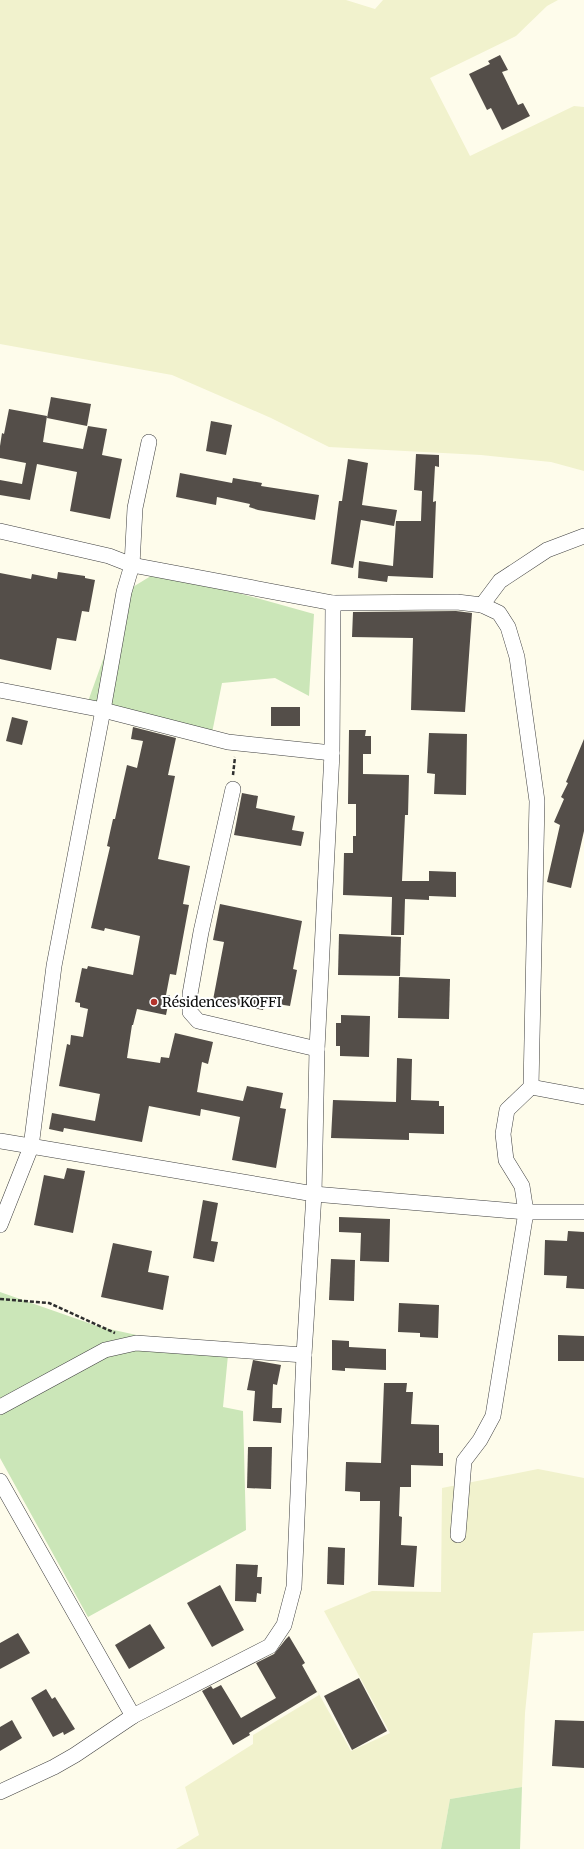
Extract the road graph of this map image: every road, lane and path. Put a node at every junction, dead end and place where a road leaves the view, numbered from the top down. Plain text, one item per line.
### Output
1 (149, 442) dead end
2 (0, 531) edge
3 (584, 536) edge
4 (132, 565) junction
5 (333, 603) junction
6 (482, 605) junction
7 (0, 690) edge
8 (103, 710) junction
9 (238, 742) junction
10 (332, 753) junction
11 (233, 789) joint
12 (317, 1049) junction
13 (531, 1087) junction
14 (584, 1097) edge
15 (0, 1141) edge
16 (31, 1147) junction
17 (314, 1194) junction
18 (526, 1212) junction
19 (584, 1212) edge
20 (0, 1226) edge
21 (0, 1299) edge
22 (136, 1343) junction
23 (304, 1355) junction
24 (0, 1407) edge
25 (0, 1481) edge
26 (458, 1535) dead end
27 (133, 1716) junction
28 (0, 1792) edge

1 - 4 street
2 - 4 street
3 - 6 street
4 - 5 street
4 - 8 street
5 - 6 street
5 - 10 street
6 - 13 street
7 - 8 street
8 - 9 street
8 - 16 street
9 - 10 street
9 - 11 path
10 - 12 street
11 - 12 street
12 - 17 street
13 - 14 street
13 - 18 street
15 - 16 street
16 - 17 street
16 - 20 street
17 - 18 street
17 - 23 street
18 - 19 street
18 - 26 street
21 - 22 path
22 - 23 street
22 - 24 street
23 - 27 street
25 - 27 street
27 - 28 street

